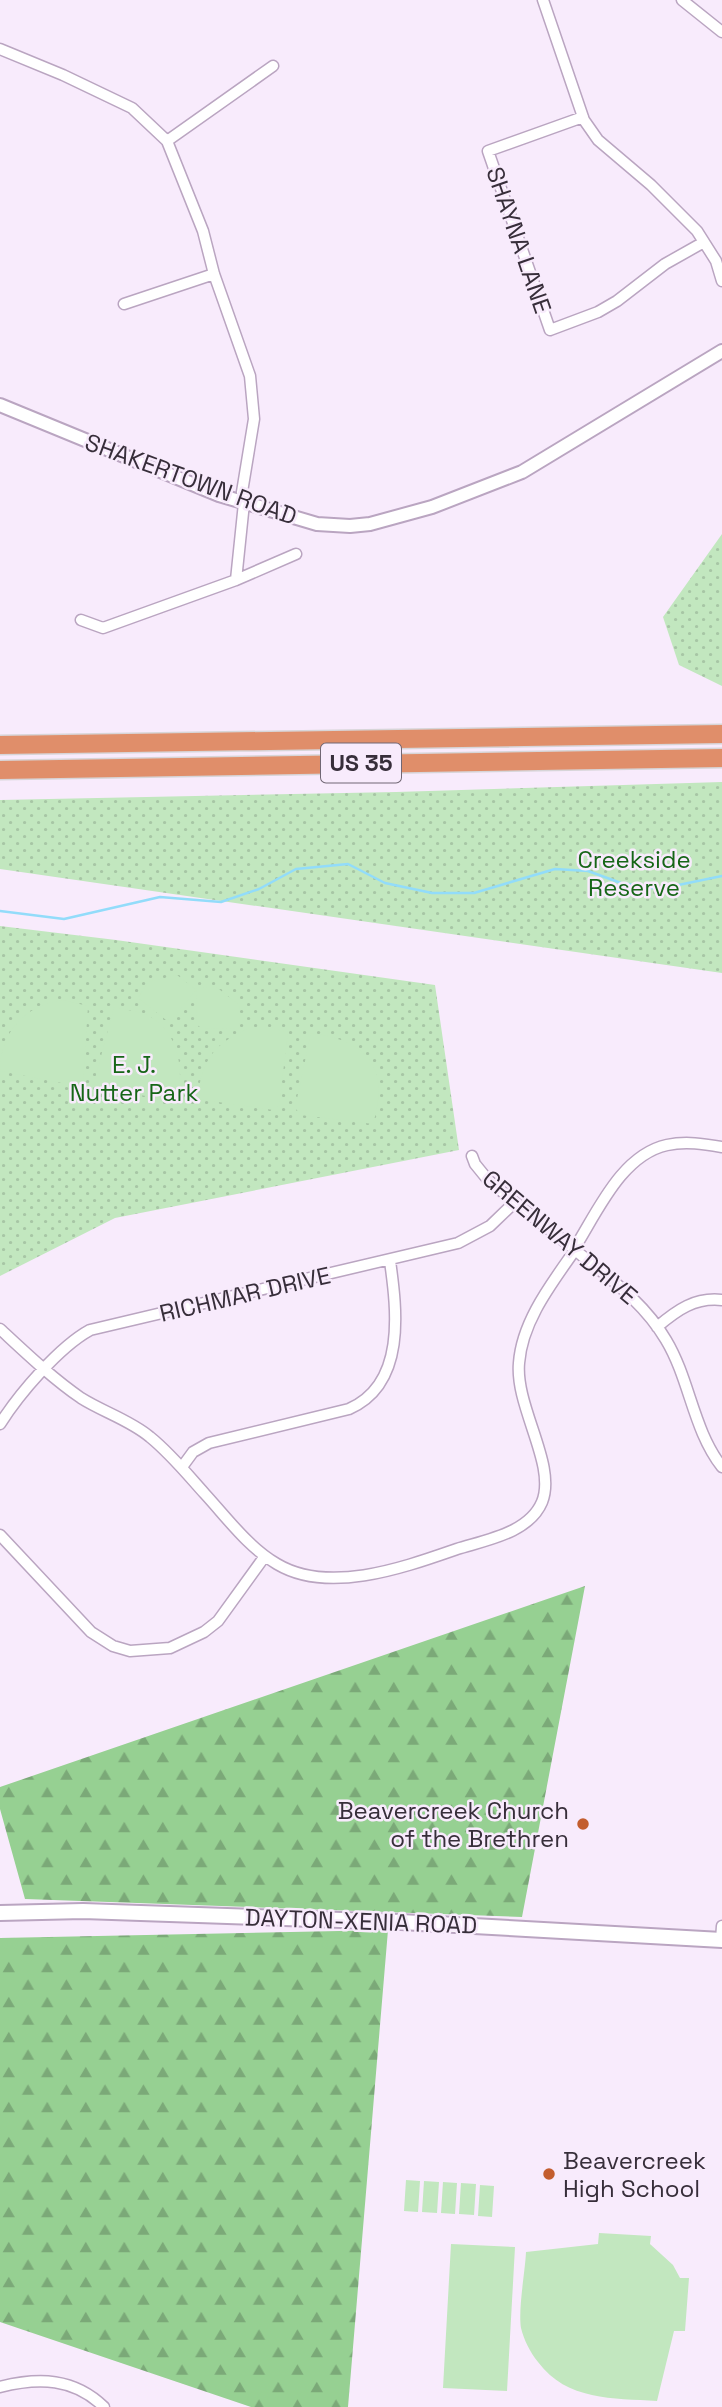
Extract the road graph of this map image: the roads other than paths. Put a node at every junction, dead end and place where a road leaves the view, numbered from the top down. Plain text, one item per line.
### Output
1 (544, 0) edge
2 (682, 0) edge
3 (722, 32) edge
4 (0, 49) edge
5 (273, 66) dead end
6 (583, 117) junction
7 (167, 141) junction
8 (704, 242) junction
9 (719, 264) edge
10 (214, 274) junction
11 (722, 281) edge
12 (124, 304) dead end
13 (722, 351) edge
14 (0, 405) edge
15 (244, 503) junction
16 (296, 554) dead end
17 (236, 580) junction
18 (81, 620) dead end
19 (722, 734) edge
20 (0, 745) edge
21 (722, 758) edge
22 (0, 771) edge
23 (722, 1147) edge
24 (472, 1156) dead end
25 (515, 1202) junction
26 (575, 1250) junction
27 (390, 1261) junction
28 (722, 1300) edge
29 (657, 1327) junction
30 (0, 1329) edge
31 (45, 1369) junction
32 (0, 1424) edge
33 (182, 1467) junction
34 (722, 1467) edge
35 (0, 1535) edge
36 (265, 1556) junction
37 (0, 1913) edge
38 (722, 1935) edge
39 (0, 2386) edge
40 (104, 2407) edge

1 - 6 street
2 - 3 street
4 - 7 street
5 - 7 street
6 - 8 street
6 - 8 street, SHAYNA LANE
7 - 10 street
8 - 9 street
9 - 11 street
10 - 12 street
10 - 15 street
13 - 15 street, SHAKERTOWN ROAD
14 - 15 street, SHAKERTOWN ROAD
15 - 17 street
16 - 17 street
17 - 18 street
19 - 20 highway, US 35
21 - 22 highway, US 35
23 - 26 street
24 - 25 street, GREENWAY DRIVE
25 - 26 street, GREENWAY DRIVE
25 - 27 street, RICHMAR DRIVE
26 - 29 street, GREENWAY DRIVE
26 - 36 street
27 - 31 street, RICHMAR DRIVE
27 - 33 street
28 - 29 street
29 - 34 street, GREENWAY DRIVE
30 - 31 street
31 - 32 street, RICHMAR DRIVE
31 - 33 street
33 - 36 street
35 - 36 street
37 - 38 main road, DAYTON-XENIA ROAD
39 - 40 street

